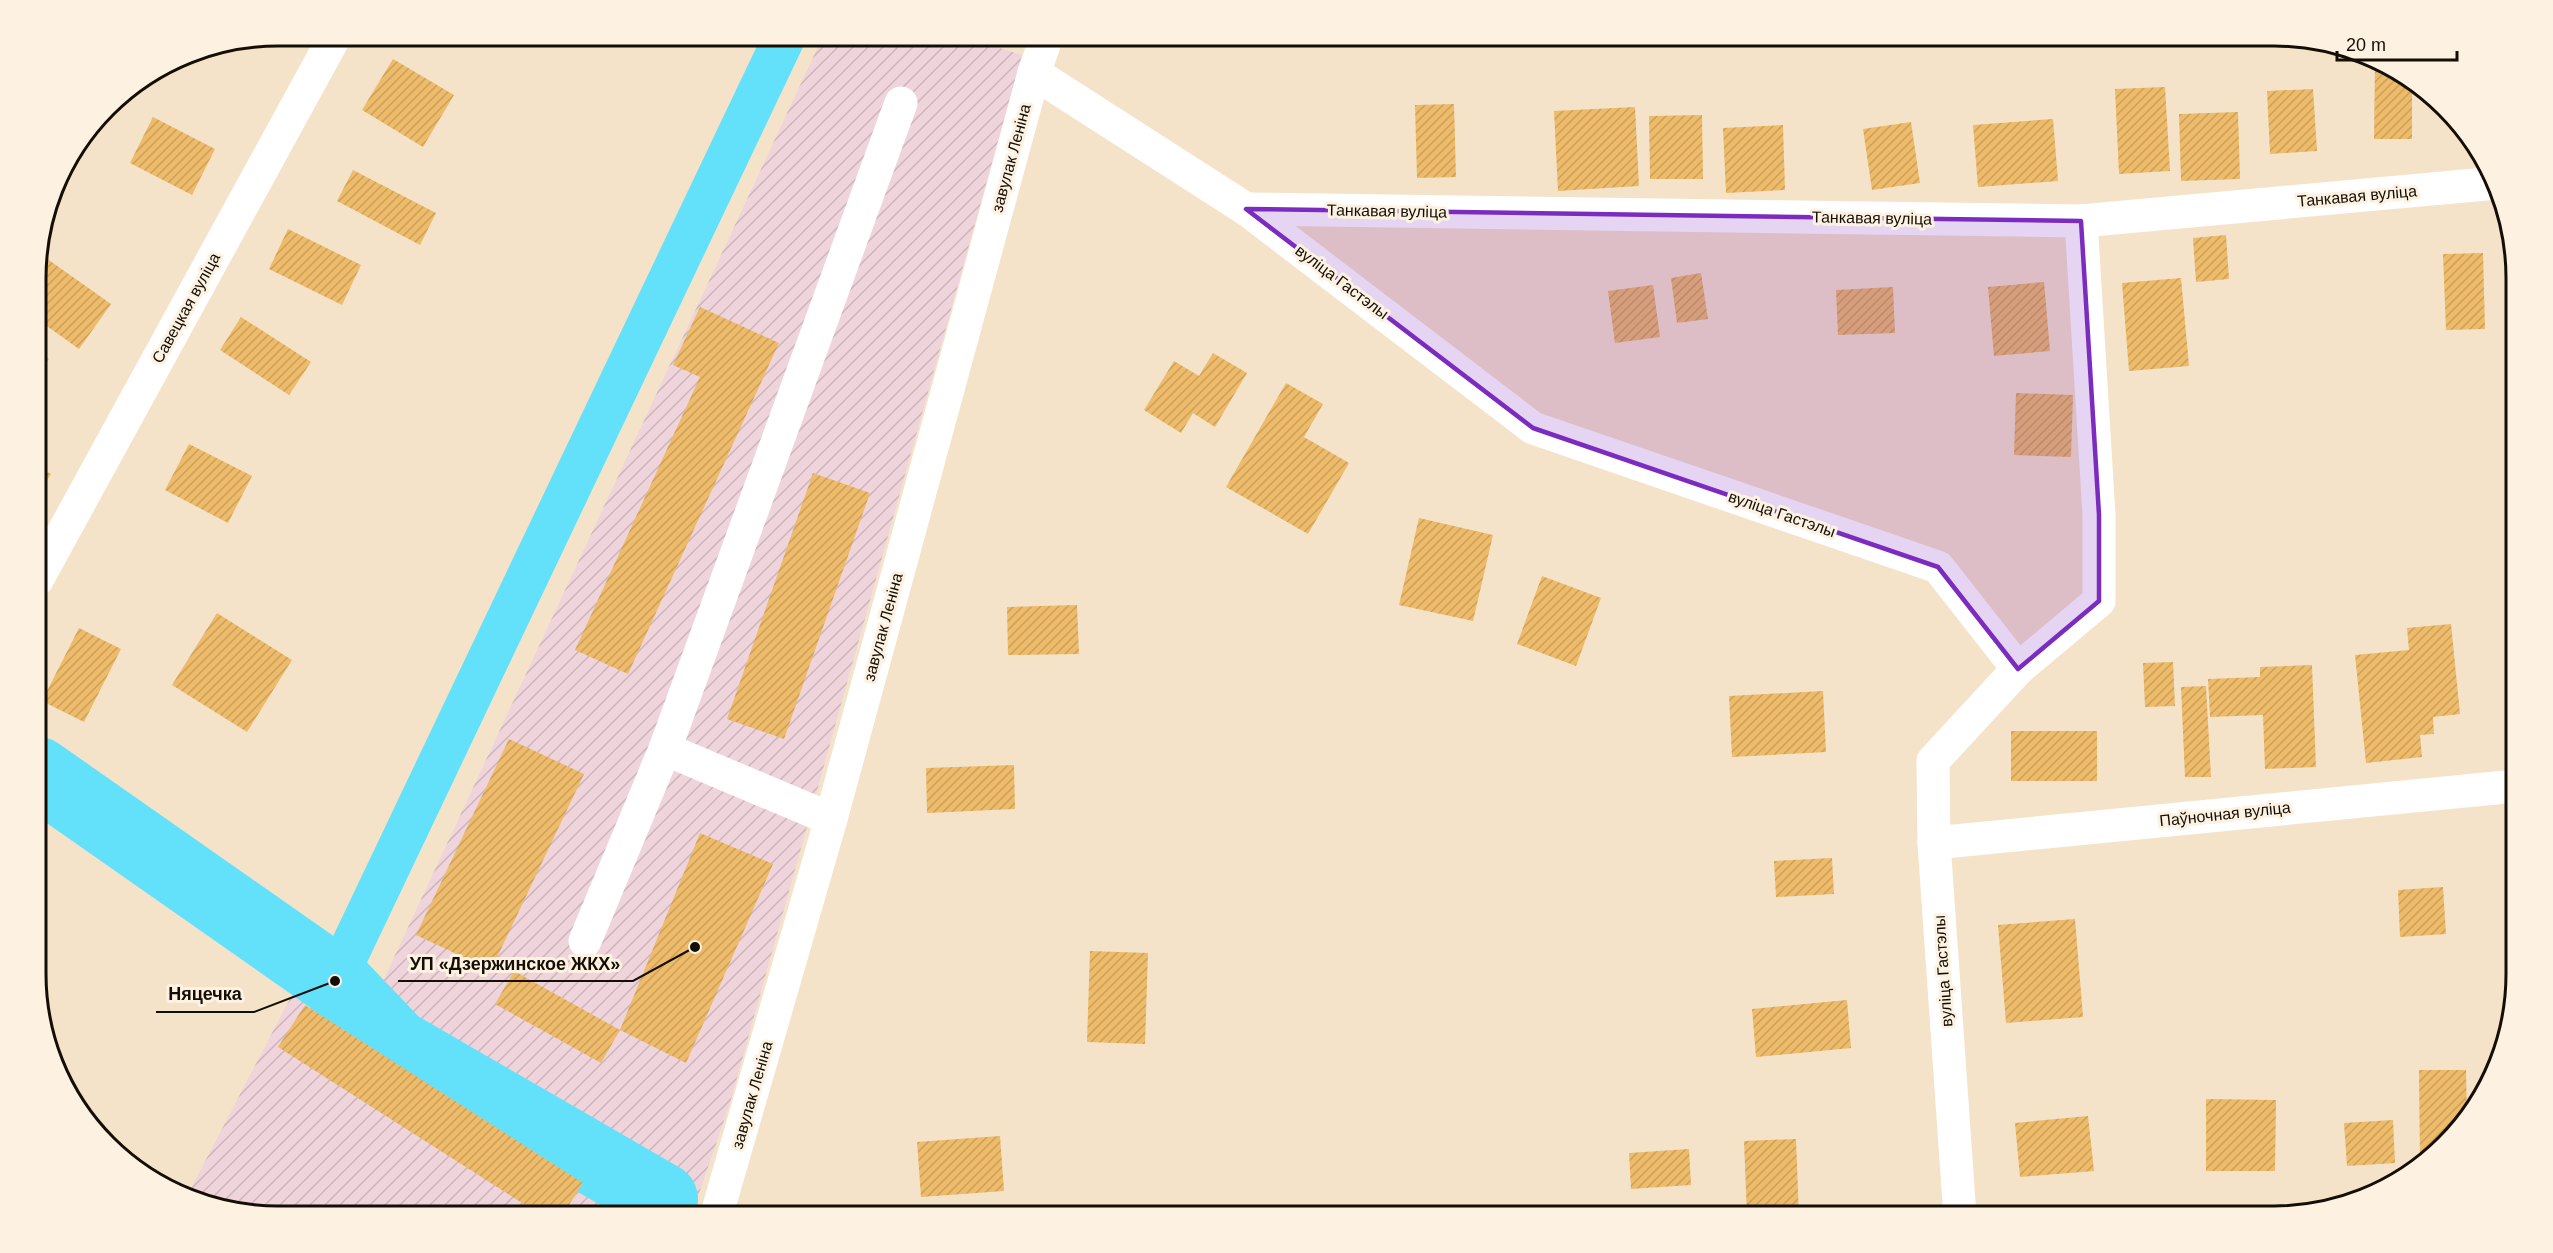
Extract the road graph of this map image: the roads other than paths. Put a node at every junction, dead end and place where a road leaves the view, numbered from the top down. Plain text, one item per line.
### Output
1 (330, 46) edge
2 (1043, 46) edge
3 (1034, 73) junction
4 (901, 103) dead end
5 (2486, 184) edge
6 (1246, 208) junction
7 (2081, 221) junction
8 (46, 564) edge
9 (2018, 669) junction
10 (665, 748) junction
11 (2506, 787) edge
12 (831, 819) junction
13 (1934, 843) junction
14 (585, 940) dead end
15 (719, 1207) edge
16 (1959, 1207) edge

1 - 8 street, Савецкая вуліца
2 - 3 street, завулак Леніна
3 - 6 street, вуліца Гастэлы
3 - 12 street, завулак Леніна
4 - 10 street
5 - 7 street, Танкавая вуліца
6 - 7 street, Танкавая вуліца
6 - 9 street, вуліца Гастэлы
7 - 9 street
9 - 13 street, вуліца Гастэлы
10 - 12 street
10 - 14 street
11 - 13 street, Паўночная вуліца
12 - 15 street, завулак Леніна
13 - 16 street, вуліца Гастэлы

